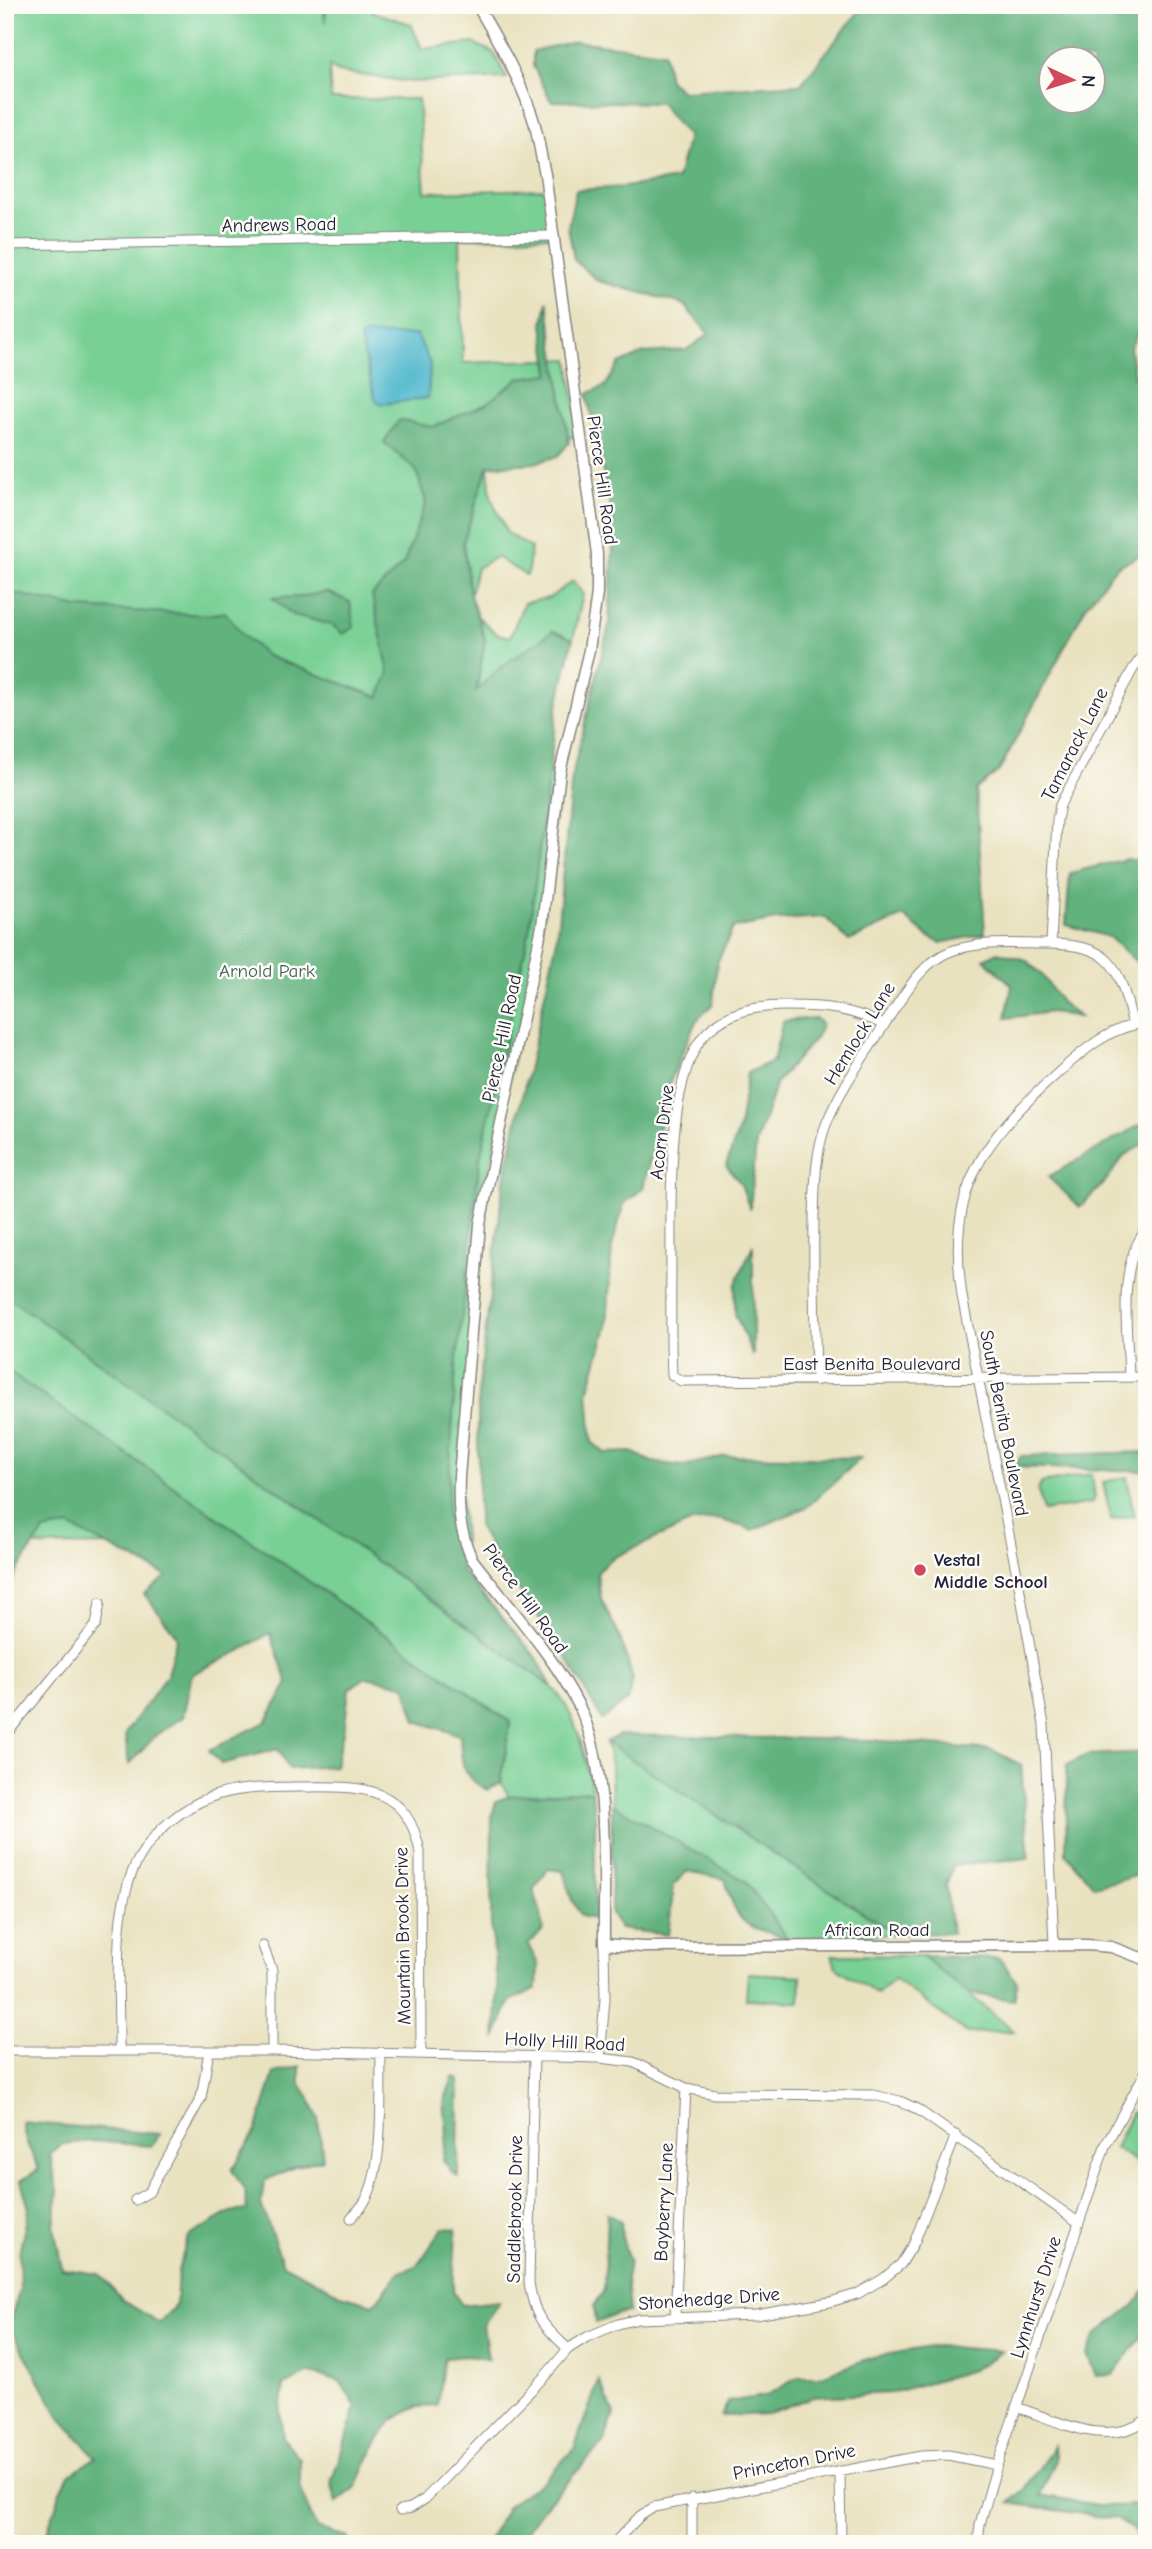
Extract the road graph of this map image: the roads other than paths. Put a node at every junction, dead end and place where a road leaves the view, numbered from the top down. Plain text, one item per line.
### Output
1 (477, 5) edge
2 (552, 236) junction
3 (5, 245) edge
4 (1147, 650) edge
5 (1051, 944) junction
6 (1147, 1023) edge
7 (884, 1025) junction
8 (1133, 1025) junction
9 (1147, 1229) edge
10 (1129, 1377) junction
11 (1147, 1377) edge
12 (979, 1380) junction
13 (681, 1381) joint
14 (817, 1381) junction
15 (100, 1603) dead end
16 (5, 1736) edge
17 (604, 1944) junction
18 (1054, 1944) junction
19 (263, 1946) dead end
20 (1147, 1960) edge
21 (5, 2051) edge
22 (119, 2051) junction
23 (209, 2051) junction
24 (272, 2051) junction
25 (381, 2052) junction
26 (421, 2053) junction
27 (534, 2056) junction
28 (600, 2058) junction
29 (1147, 2069) edge
30 (686, 2088) junction
31 (956, 2135) junction
32 (135, 2200) dead end
33 (351, 2218) dead end
34 (1078, 2222) junction
35 (675, 2318) junction
36 (569, 2349) junction
37 (1016, 2407) junction
38 (1147, 2419) edge
39 (996, 2465) junction
40 (840, 2471) junction
41 (692, 2498) junction
42 (400, 2510) dead end
43 (613, 2544) edge
44 (692, 2544) edge
45 (841, 2544) edge
46 (978, 2544) edge

1 - 2 street, Pierce Hill Road
2 - 3 street, Andrews Road
2 - 17 street, Pierce Hill Road
4 - 5 street, Tamarack Lane
5 - 7 street, Hemlock Lane
5 - 8 street, Hemlock Lane
6 - 8 street, South Benita Boulevard
7 - 13 street, Acorn Drive
7 - 14 street, Hemlock Lane
8 - 12 street, South Benita Boulevard
9 - 10 street
10 - 11 street, East Benita Boulevard
10 - 12 street, East Benita Boulevard
12 - 14 street, East Benita Boulevard
12 - 18 street, South Benita Boulevard
13 - 14 street, East Benita Boulevard
15 - 16 street
17 - 18 street, African Road
17 - 28 street, Pierce Hill Road
18 - 20 street, African Road
19 - 24 street
21 - 22 street, Holly Hill Road
22 - 23 street, Holly Hill Road
22 - 26 street, Mountain Brook Drive
23 - 24 street, Holly Hill Road
23 - 32 street
24 - 25 street, Holly Hill Road
25 - 26 street, Holly Hill Road
25 - 33 street
26 - 27 street, Holly Hill Road
27 - 28 street, Holly Hill Road
27 - 36 street, Saddlebrook Drive
28 - 30 street, Holly Hill Road
29 - 34 street, Lynnhurst Drive
30 - 31 street, Holly Hill Road
30 - 35 street, Bayberry Lane
31 - 34 street, Holly Hill Road
31 - 35 street, Stonehedge Drive
34 - 37 street, Lynnhurst Drive
35 - 36 street, Stonehedge Drive
36 - 42 street, Stonehedge Drive
37 - 38 street
37 - 39 street, Lynnhurst Drive
39 - 40 street, Princeton Drive
39 - 46 street, Lynnhurst Drive
40 - 41 street, Princeton Drive
40 - 45 street
41 - 43 street, Princeton Drive
41 - 44 street

